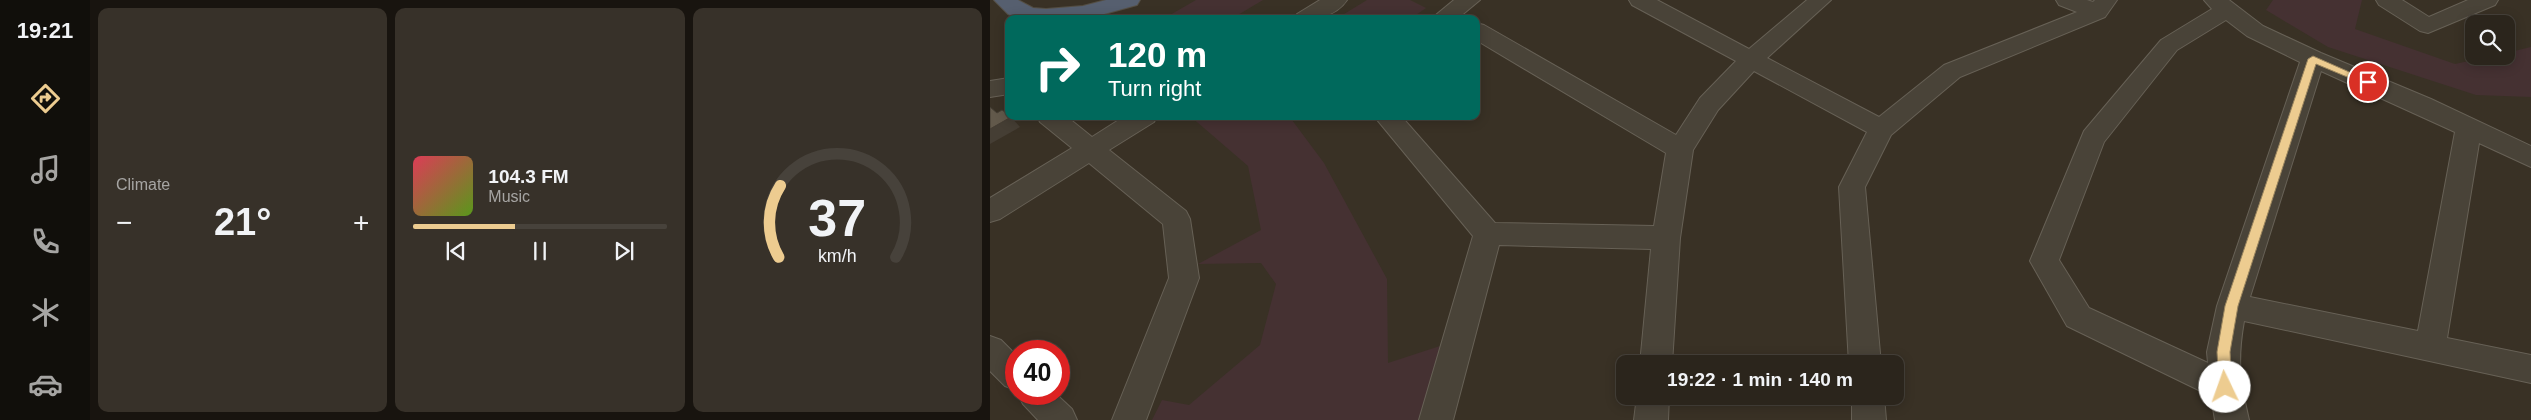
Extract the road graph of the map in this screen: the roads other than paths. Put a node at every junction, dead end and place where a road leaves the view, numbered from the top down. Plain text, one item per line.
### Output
1 (1005, 0) edge
2 (1129, 0) edge
3 (1149, 0) edge
4 (1336, 0) edge
5 (1469, 0) edge
6 (1640, 0) edge
7 (1820, 0) edge
8 (2067, 0) edge
9 (2387, 0) edge
10 (2487, 0) edge
11 (2221, 4) edge
12 (2101, 6) edge
13 (990, 12) edge
14 (1038, 15) edge
15 (1072, 15) edge
16 (1109, 15) edge
17 (1312, 15) edge
18 (1452, 15) edge
19 (1005, 18) edge
20 (1480, 32) edge
21 (1753, 58) junction
22 (2313, 59) junction
23 (1005, 87) edge
24 (990, 89) edge
25 (1054, 120) edge
26 (1139, 120) edge
27 (1389, 120) edge
28 (2469, 127) junction
29 (1881, 129) junction
30 (1680, 149) junction
31 (1091, 150) junction
32 (2531, 157) edge
33 (990, 211) edge
34 (1488, 234) junction
35 (1666, 238) junction
36 (2232, 306) junction
37 (2430, 348) junction
38 (990, 350) edge
39 (1657, 355) edge
40 (1864, 355) edge
41 (1005, 365) edge
42 (2531, 369) edge
43 (2225, 387) junction
44 (1045, 405) edge
45 (1652, 405) edge
46 (1869, 405) edge
47 (1060, 420) edge
48 (1130, 420) edge
49 (1436, 420) edge
50 (1651, 420) edge
51 (1870, 420) edge
52 (2232, 420) edge

1 - 14 highway
2 - 15 highway
3 - 16 highway
4 - 17 street
5 - 18 street
6 - 21 street
7 - 21 street
8 - 12 street
9 - 10 street
11 - 22 street
11 - 43 street
12 - 29 street
13 - 19 highway
20 - 30 street
21 - 29 street
21 - 30 street
22 - 28 street
22 - 36 street
23 - 24 street
25 - 31 street
26 - 31 street
27 - 34 street
28 - 32 street
28 - 37 street
29 - 40 street
30 - 35 street
31 - 33 street
31 - 48 street
34 - 35 street
34 - 49 street
35 - 39 street
36 - 37 street
36 - 43 street
37 - 42 street
38 - 41 street
43 - 52 street
44 - 47 street
45 - 50 street
46 - 51 street

